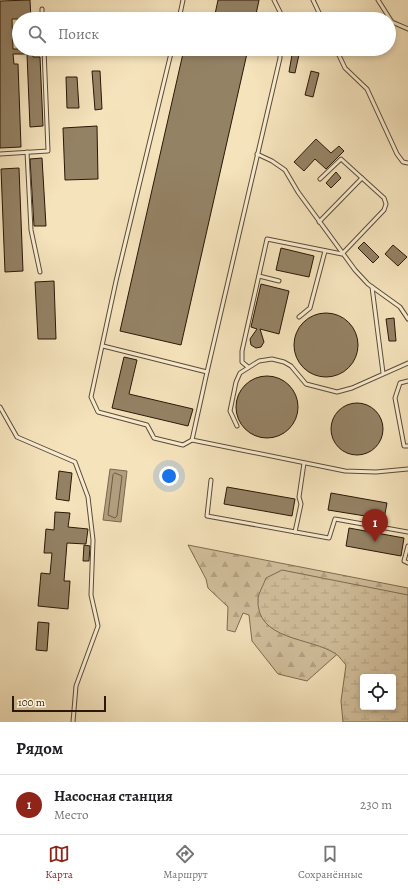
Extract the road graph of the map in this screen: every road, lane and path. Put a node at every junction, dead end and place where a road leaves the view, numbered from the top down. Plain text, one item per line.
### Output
1 (183, 0) edge
2 (274, 0) edge
3 (313, 0) edge
4 (378, 0) edge
5 (180, 12) edge
6 (280, 12) edge
7 (319, 12) edge
8 (386, 12) edge
9 (396, 24) edge
10 (408, 29) edge
11 (44, 56) edge
12 (170, 56) edge
13 (280, 56) edge
14 (339, 56) edge
15 (27, 152) junction
16 (0, 154) edge
17 (257, 154) junction
18 (408, 163) edge
19 (362, 178) junction
20 (320, 179) dead end
21 (319, 222) junction
22 (326, 251) junction
23 (342, 254) junction
24 (40, 272) dead end
25 (259, 276) junction
26 (279, 281) dead end
27 (372, 287) junction
28 (299, 317) dead end
29 (408, 319) edge
30 (103, 346) junction
31 (408, 363) edge
32 (248, 367) junction
33 (207, 372) junction
34 (383, 374) junction
35 (408, 381) edge
36 (0, 407) edge
37 (237, 426) dead end
38 (192, 440) junction
39 (408, 446) edge
40 (304, 463) junction
41 (408, 469) edge
42 (211, 480) dead end
43 (295, 532) junction
44 (408, 532) edge
45 (408, 546) edge
46 (408, 563) edge
47 (73, 722) edge

1 - 5 lane
2 - 6 lane
3 - 7 lane
4 - 8 lane
9 - 10 lane
11 - 15 lane
12 - 30 lane
13 - 17 lane
14 - 18 lane
15 - 16 lane
15 - 24 lane
17 - 21 lane
17 - 33 lane
19 - 20 lane
19 - 21 lane
19 - 23 lane
21 - 23 lane
22 - 23 lane
22 - 25 lane
22 - 28 lane
23 - 27 lane
25 - 26 lane
25 - 32 lane
27 - 29 lane
27 - 34 lane
30 - 33 lane
30 - 38 lane
31 - 34 lane
32 - 34 lane
32 - 37 lane
33 - 38 lane
35 - 39 lane
36 - 47 lane
38 - 40 lane
40 - 41 lane
40 - 43 lane
42 - 43 lane
43 - 44 lane
45 - 46 lane

